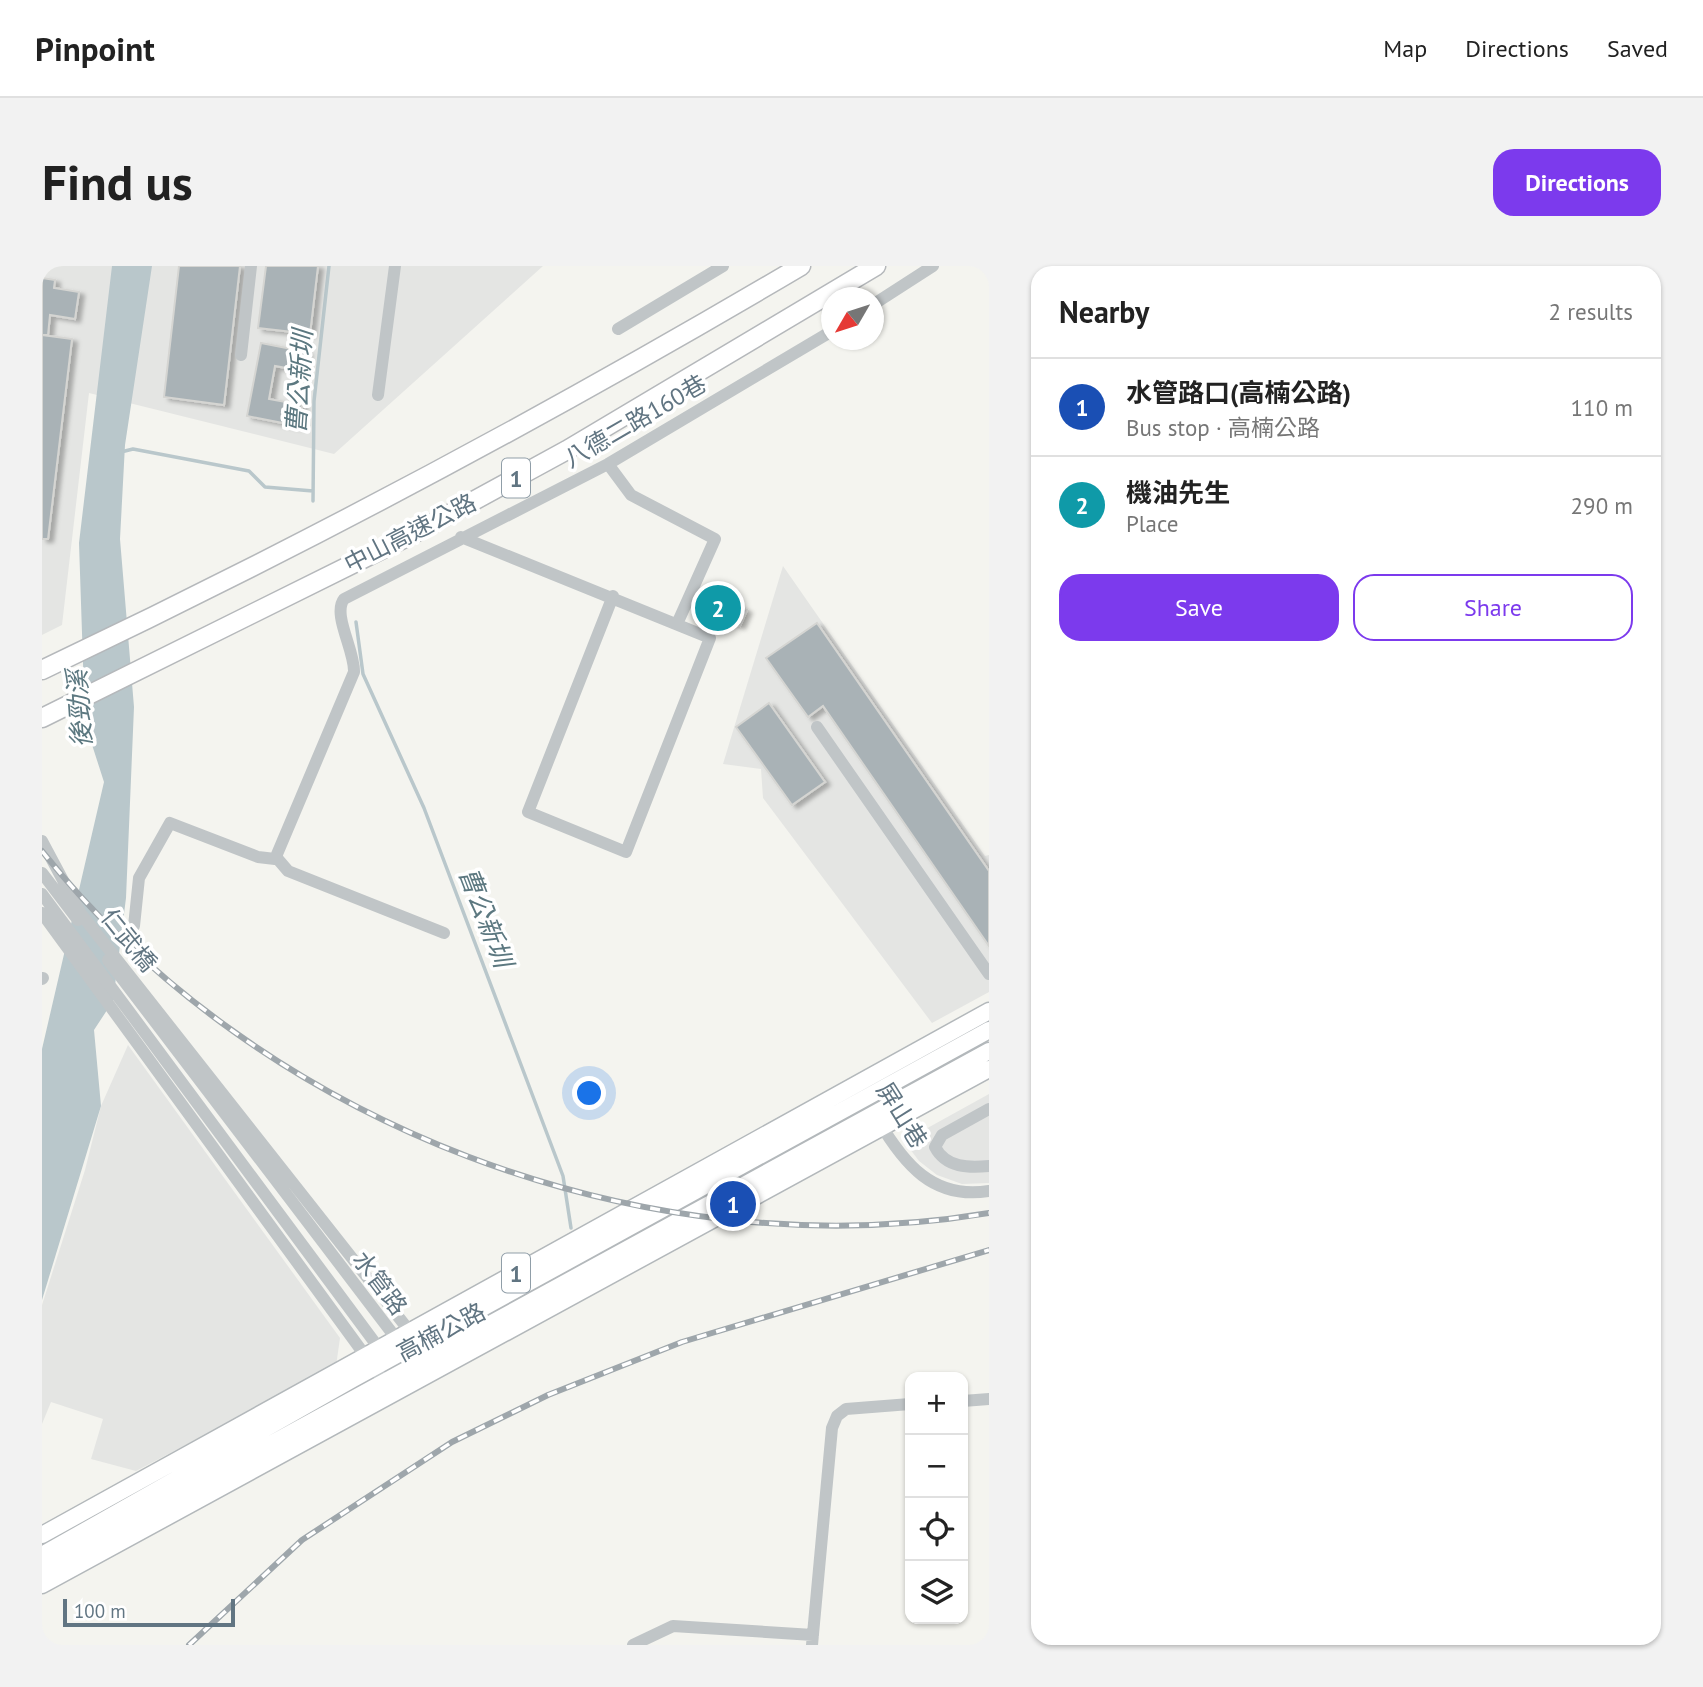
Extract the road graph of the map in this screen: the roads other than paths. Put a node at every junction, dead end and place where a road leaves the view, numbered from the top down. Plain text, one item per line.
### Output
1 (251, 266) edge
2 (395, 266) edge
3 (723, 266) edge
4 (801, 266) edge
5 (876, 266) edge
6 (933, 266) edge
7 (884, 297) edge
8 (618, 329) dead end
9 (821, 337) edge
10 (241, 355) dead end
11 (378, 395) dead end
12 (608, 464) junction
13 (461, 537) junction
14 (613, 596) junction
15 (677, 624) junction
16 (42, 670) edge
17 (42, 718) edge
18 (817, 727) dead end
19 (42, 841) edge
20 (276, 857) junction
21 (42, 873) edge
22 (45, 890) edge
23 (42, 913) edge
24 (80, 917) junction
25 (134, 926) dead end
26 (63, 933) junction
27 (444, 933) dead end
28 (989, 974) edge
29 (141, 995) joint
30 (989, 1010) edge
31 (122, 1012) joint
32 (989, 1030) edge
33 (989, 1052) edge
34 (989, 1069) edge
35 (858, 1083) junction
36 (867, 1100) junction
37 (989, 1109) edge
38 (879, 1121) junction
39 (989, 1166) edge
40 (989, 1191) edge
41 (414, 1351) junction
42 (385, 1367) junction
43 (989, 1399) edge
44 (968, 1401) edge
45 (905, 1404) edge
46 (42, 1535) edge
47 (42, 1555) edge
48 (42, 1569) edge
49 (42, 1585) edge
50 (813, 1640) edge
51 (633, 1645) edge

1 - 10 street
2 - 11 street
3 - 8 street
4 - 16 highway, 中山高速公路 / 1
5 - 17 highway, 中山高速公路 / 1
6 - 7 street
9 - 12 street, 八德二路160巷
12 - 13 street, 八德二路160巷
12 - 15 street
13 - 14 street
13 - 20 street, 八德二路160巷
14 - 15 street
14 - 15 street
18 - 28 street
19 - 24 street
20 - 25 street
20 - 27 street
21 - 22 street
22 - 24 street
22 - 26 street
23 - 26 street
24 - 29 street, 仁武橋
26 - 31 street, 仁武橋
29 - 41 street, 水管路
30 - 35 main road, 高楠公路 / 1
31 - 42 street, 水管路
32 - 36 main road, 高楠公路 / 1
33 - 38 main road, 高楠公路 / 1
34 - 38 main road, 高楠公路 / 1
35 - 36 street, 屏山巷
35 - 41 main road, 高楠公路 / 1
36 - 38 street, 屏山巷
36 - 41 main road, 高楠公路 / 1
37 - 39 street
38 - 40 street, 屏山巷
38 - 41 main road, 高楠公路 / 1
41 - 42 main road, 高楠公路 / 1
41 - 42 main road, 高楠公路 / 1
42 - 46 main road, 高楠公路 / 1
42 - 47 main road, 高楠公路 / 1
42 - 48 main road, 高楠公路 / 1
42 - 49 main road, 高楠公路 / 1
43 - 44 street
45 - 50 street
50 - 51 street

